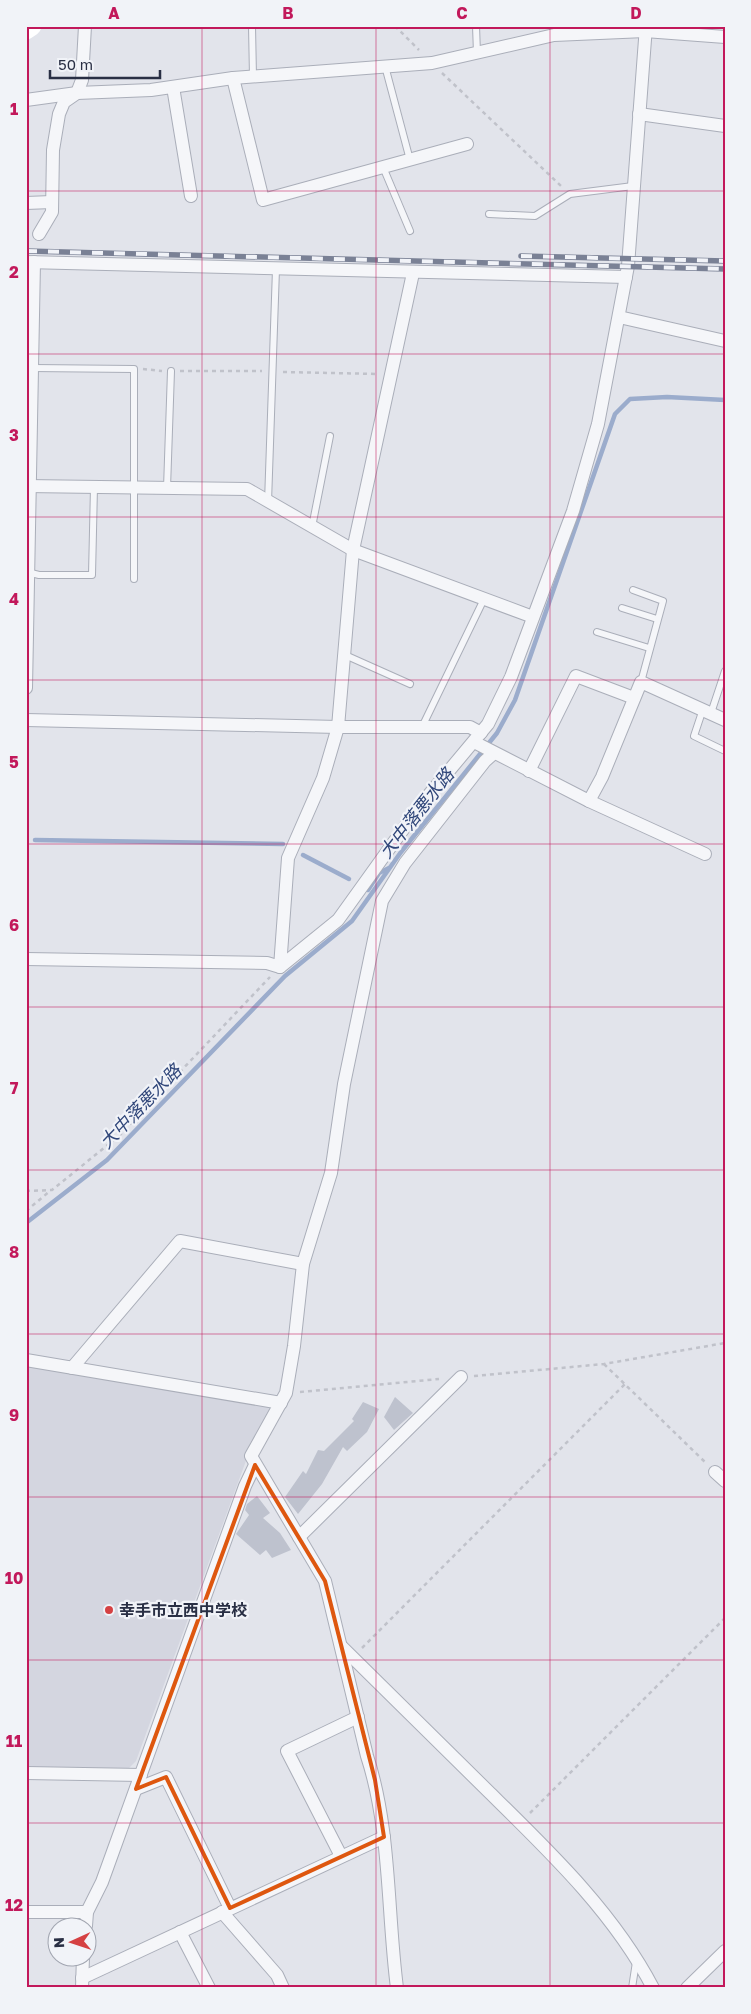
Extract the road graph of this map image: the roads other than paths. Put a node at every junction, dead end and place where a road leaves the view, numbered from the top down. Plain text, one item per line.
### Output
1 (32, 26) edge
2 (85, 26) edge
3 (252, 26) edge
4 (476, 26) edge
5 (646, 29) edge
6 (26, 30) edge
7 (725, 37) edge
8 (477, 53) junction
9 (385, 66) junction
10 (253, 77) junction
11 (233, 78) junction
12 (173, 87) junction
13 (77, 93) junction
14 (26, 100) edge
15 (639, 114) junction
16 (725, 126) edge
17 (467, 144) dead end
18 (410, 160) junction
19 (383, 167) junction
20 (633, 186) junction
21 (191, 196) dead end
22 (52, 202) junction
23 (26, 203) edge
24 (489, 214) dead end
25 (410, 231) dead end
26 (39, 234) dead end
27 (30, 262) edge
28 (276, 269) junction
29 (413, 273) junction
30 (626, 277) junction
31 (618, 317) junction
32 (725, 341) edge
33 (30, 365) edge
34 (171, 372) dead end
35 (330, 436) dead end
36 (28, 486) edge
37 (94, 487) junction
38 (134, 488) junction
39 (167, 488) junction
40 (268, 502) junction
41 (312, 527) junction
42 (353, 550) junction
43 (27, 572) edge
44 (134, 579) dead end
45 (633, 590) dead end
46 (484, 599) junction
47 (622, 608) dead end
48 (533, 617) junction
49 (657, 619) junction
50 (597, 632) dead end
51 (649, 648) junction
52 (345, 655) junction
53 (725, 671) edge
54 (641, 682) junction
55 (410, 684) dead end
56 (26, 688) edge
57 (634, 698) junction
58 (707, 711) junction
59 (26, 720) edge
60 (725, 720) edge
61 (338, 727) junction
62 (422, 728) junction
63 (478, 740) junction
64 (725, 750) edge
65 (494, 753) junction
66 (529, 771) junction
67 (589, 801) junction
68 (705, 854) dead end
69 (26, 959) edge
70 (280, 966) junction
71 (303, 1264) junction
72 (26, 1360) edge
73 (72, 1368) junction
74 (461, 1377) dead end
75 (281, 1402) junction
76 (255, 1465) junction
77 (715, 1472) road end
78 (725, 1481) edge
79 (299, 1537) junction
80 (341, 1646) junction
81 (358, 1717) junction
82 (26, 1773) edge
83 (141, 1775) junction
84 (136, 1789) junction
85 (384, 1837) junction
86 (341, 1856) junction
87 (226, 1910) junction
88 (26, 1912) edge
89 (87, 1912) junction
90 (87, 1916) edge
91 (180, 1932) junction
92 (725, 1951) edge
93 (637, 1957) junction
94 (83, 1966) edge
95 (82, 1983) edge
96 (209, 1988) edge
97 (283, 1988) edge
98 (397, 1988) edge
99 (632, 1988) edge
100 (653, 1988) edge
101 (687, 1988) edge

1 - 6 street
2 - 13 street
3 - 10 lane
4 - 8 lane
5 - 7 street
5 - 8 street
5 - 15 street
8 - 9 street
9 - 10 street
9 - 18 lane
10 - 11 street
11 - 12 street
11 - 19 street
12 - 13 street
12 - 21 street
13 - 14 street
13 - 22 street
15 - 16 street
15 - 20 street
17 - 18 street
18 - 19 street
19 - 25 lane
20 - 24 lane
20 - 30 street
22 - 23 street
22 - 26 street
27 - 28 street
27 - 33 street
28 - 29 street
28 - 40 lane
29 - 30 street
29 - 42 street
30 - 31 street
31 - 32 street
31 - 48 street
33 - 36 street
33 - 38 lane
34 - 39 lane
35 - 41 lane
36 - 37 street
36 - 43 street
37 - 38 street
37 - 43 lane
38 - 39 street
38 - 44 lane
39 - 40 street
40 - 41 street
41 - 42 street
42 - 46 street
42 - 52 street
43 - 56 street
45 - 49 lane
46 - 48 street
46 - 62 lane
47 - 49 lane
48 - 63 street
49 - 51 lane
50 - 51 lane
51 - 54 lane
52 - 55 lane
52 - 61 street
53 - 58 lane
54 - 57 street
54 - 58 street
57 - 66 street
57 - 67 street
58 - 60 street
58 - 64 lane
59 - 61 street
61 - 62 street
61 - 70 street
62 - 63 street
63 - 65 street
63 - 70 street
65 - 66 street
65 - 71 street
66 - 67 street
67 - 68 street
69 - 70 street
71 - 73 street
71 - 75 street
72 - 73 street
73 - 75 street
74 - 79 street
75 - 76 street
76 - 79 street
76 - 83 street
77 - 78 street
79 - 80 street
80 - 81 street
80 - 93 street
81 - 85 street
81 - 86 street
82 - 83 street
83 - 84 street
84 - 87 street
84 - 89 street
85 - 86 street
85 - 98 street
86 - 87 street
87 - 91 street
87 - 97 street
88 - 89 street
89 - 90 street
91 - 95 street
91 - 96 street
92 - 101 street
93 - 99 lane
93 - 100 street
94 - 95 street

